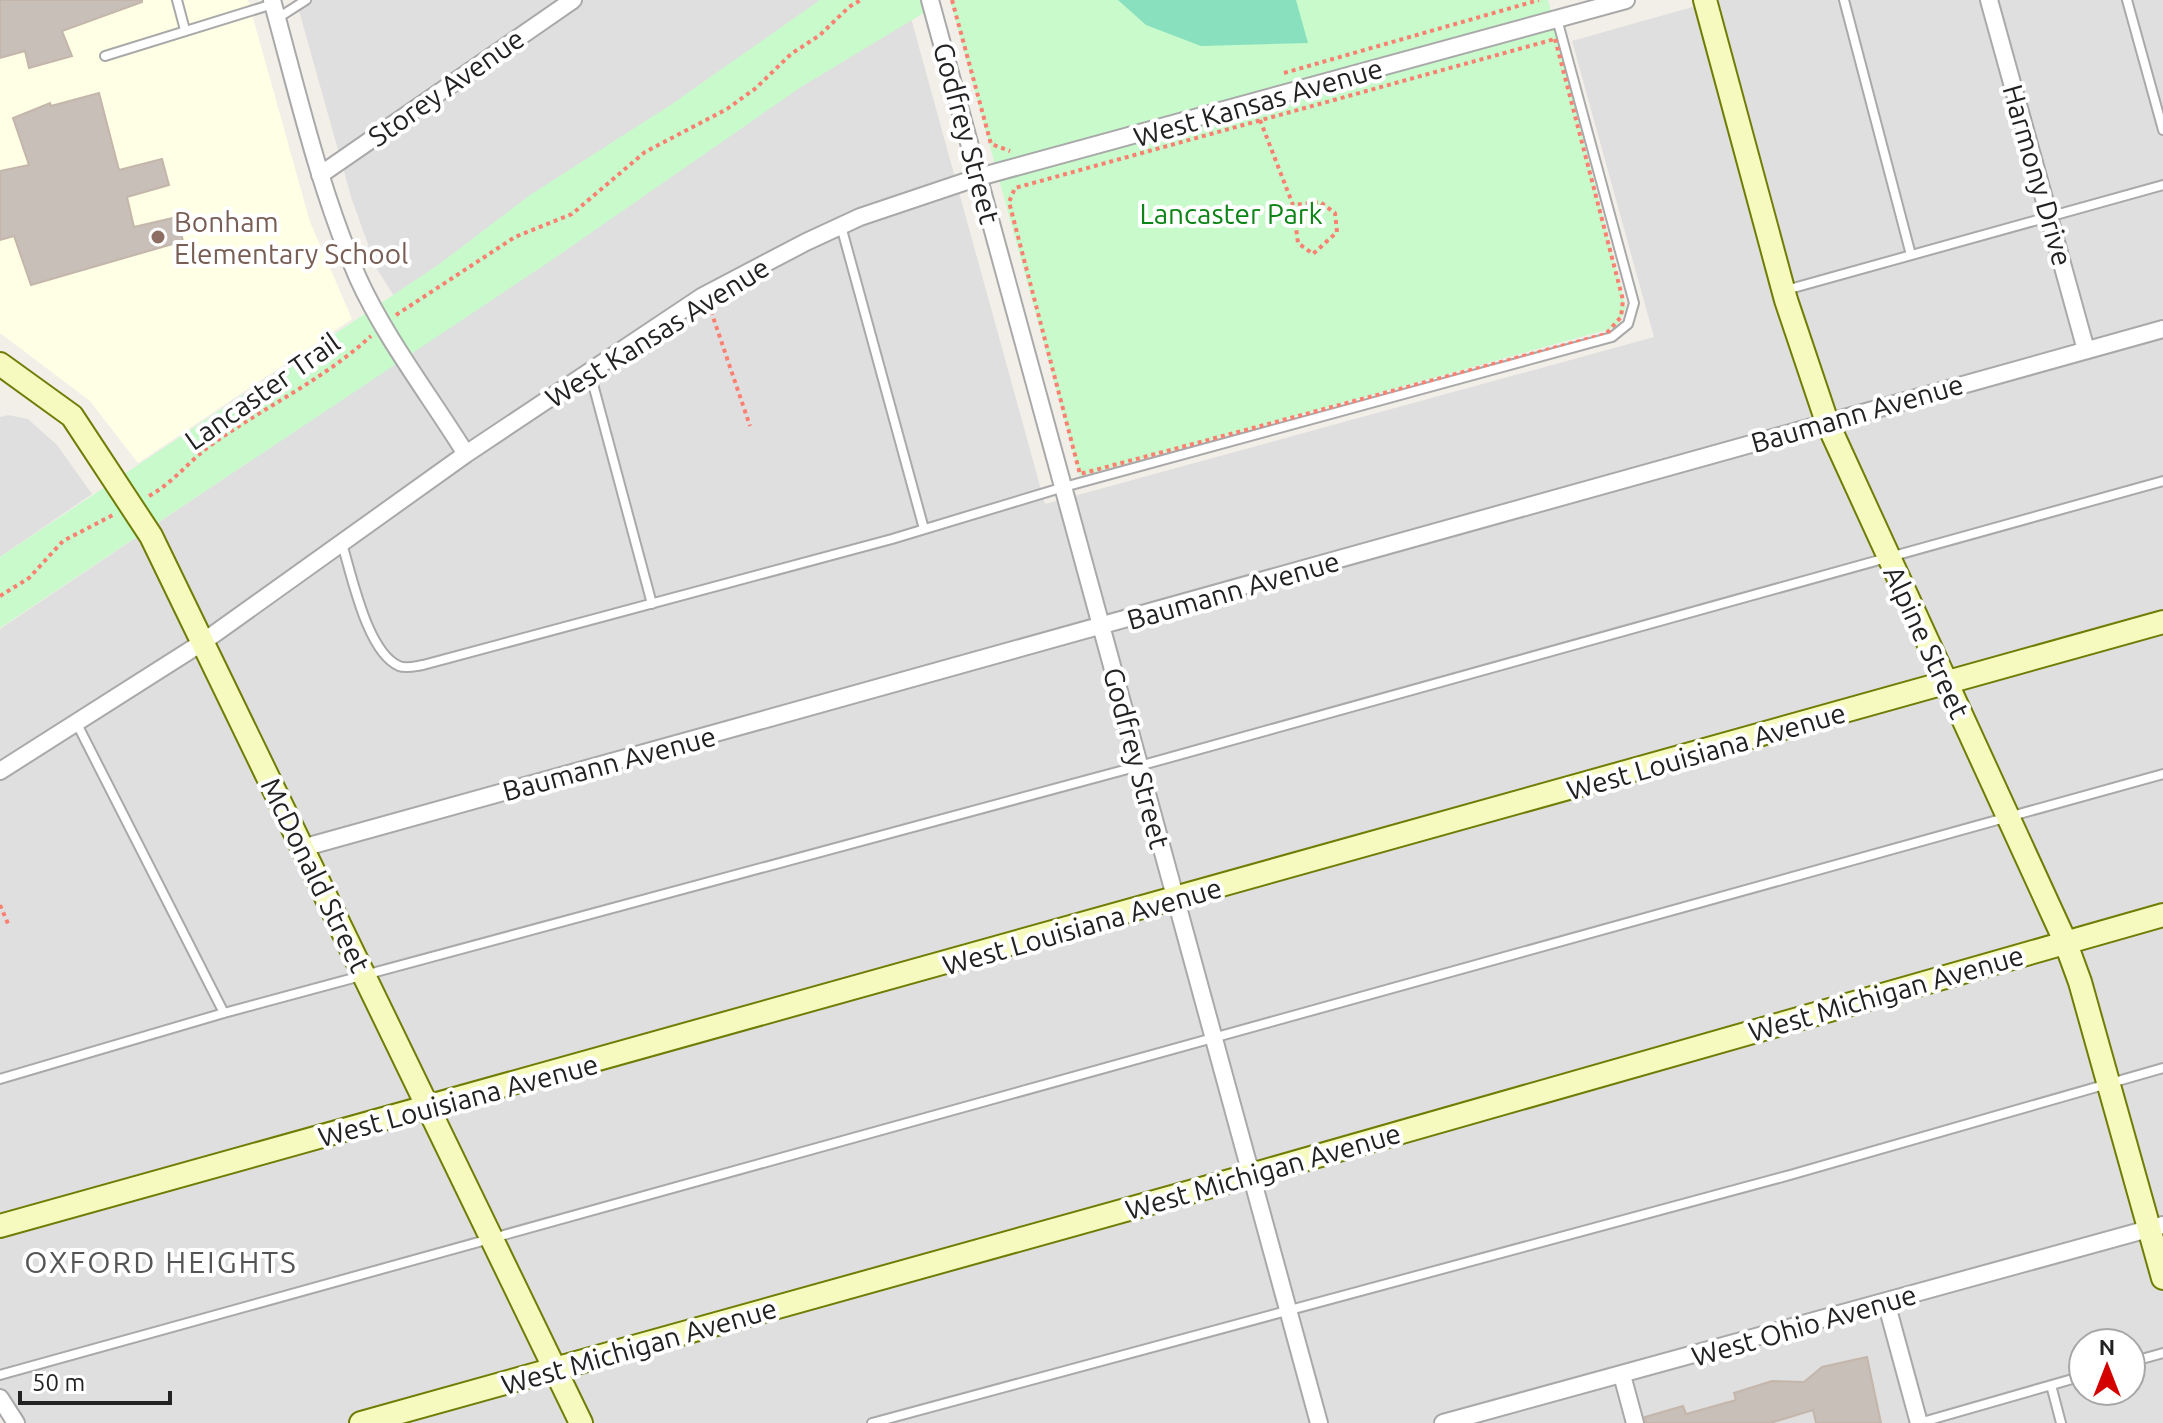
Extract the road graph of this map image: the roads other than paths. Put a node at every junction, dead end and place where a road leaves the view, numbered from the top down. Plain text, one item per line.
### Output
1 (177, 0) edge
2 (306, 0) edge
3 (930, 0) edge
4 (1626, 0) edge
5 (1705, 0) edge
6 (1844, 0) edge
7 (1989, 0) edge
8 (2127, 0) edge
9 (566, 2) edge
10 (274, 7) edge
11 (1557, 19) junction
12 (185, 30) junction
13 (105, 56) dead end
14 (2163, 130) edge
15 (320, 175) junction
16 (979, 177) junction
17 (2163, 185) edge
18 (2049, 216) junction
19 (841, 226) junction
20 (1911, 255) junction
21 (1784, 290) junction
22 (2163, 329) edge
23 (2086, 350) junction
24 (3, 370) edge
25 (590, 371) junction
26 (1827, 422) junction
27 (466, 454) junction
28 (2163, 481) edge
29 (1064, 487) junction
30 (924, 529) junction
31 (341, 543) junction
32 (1888, 558) junction
33 (652, 604) junction
34 (2163, 622) edge
35 (1103, 627) junction
36 (203, 642) junction
37 (1946, 684) junction
38 (76, 722) junction
39 (1139, 766) junction
40 (0, 771) edge
41 (2163, 774) edge
42 (2009, 818) junction
43 (302, 848) junction
44 (1174, 901) junction
45 (2163, 915) edge
46 (2065, 941) junction
47 (364, 977) junction
48 (224, 1013) junction
49 (1213, 1039) junction
50 (2163, 1068) edge
51 (0, 1079) edge
52 (2108, 1083) junction
53 (428, 1108) junction
54 (1251, 1175) junction
55 (0, 1226) edge
56 (2156, 1226) edge
57 (490, 1236) junction
58 (2163, 1278) edge
59 (1886, 1302) junction
60 (1287, 1308) junction
61 (555, 1369) junction
62 (0, 1375) edge
63 (1622, 1375) junction
64 (2067, 1380) edge
65 (2051, 1385) junction
66 (0, 1398) edge
67 (16, 1423) edge
68 (361, 1423) edge
69 (581, 1423) edge
70 (872, 1423) edge
71 (1319, 1423) edge
72 (1443, 1423) edge
73 (1635, 1423) edge
74 (1919, 1423) edge
75 (2061, 1423) edge

1 - 12 lane
2 - 10 lane
3 - 16 street, Godfrey Street
4 - 11 street, West Kansas Avenue
5 - 21 street, Alpine Street
6 - 20 lane
7 - 18 street, Harmony Drive
8 - 14 lane
9 - 15 street, Storey Avenue
10 - 12 lane
10 - 15 street
11 - 16 street, West Kansas Avenue
11 - 29 lane
12 - 13 lane
15 - 27 street
16 - 19 street, West Kansas Avenue
16 - 29 street, Godfrey Street
17 - 18 lane
18 - 20 lane
18 - 23 street, Harmony Drive
19 - 25 street, West Kansas Avenue
19 - 30 lane
20 - 21 lane
21 - 26 street, Alpine Street
22 - 23 street, Baumann Avenue
23 - 26 street, Baumann Avenue
24 - 36 street, McDonald Street
25 - 27 street, West Kansas Avenue
25 - 33 lane
26 - 32 street, Alpine Street
26 - 35 street, Baumann Avenue
27 - 31 street, West Kansas Avenue
28 - 32 lane
29 - 30 lane
29 - 35 street, Godfrey Street
30 - 33 lane
31 - 33 lane
31 - 36 street, West Kansas Avenue
32 - 37 street, Alpine Street
32 - 39 lane
34 - 37 street, West Louisiana Avenue
35 - 39 street, Godfrey Street
35 - 43 street, Baumann Avenue
36 - 38 street, West Kansas Avenue
36 - 43 street, McDonald Street
37 - 42 street, Alpine Street
37 - 44 street, West Louisiana Avenue
38 - 40 street, West Kansas Avenue
38 - 48 lane
39 - 44 street, Godfrey Street
39 - 47 lane
41 - 42 lane
42 - 46 street, Alpine Street
42 - 49 lane
43 - 47 street, McDonald Street
44 - 49 street, Godfrey Street
44 - 53 street, West Louisiana Avenue
45 - 46 street, West Michigan Avenue
46 - 52 street, Alpine Street
46 - 54 street, West Michigan Avenue
47 - 48 lane
47 - 53 street, McDonald Street
48 - 51 lane
49 - 54 street, Godfrey Street
49 - 57 lane
50 - 52 lane
52 - 56 street, Alpine Street
52 - 60 lane
53 - 55 street, West Louisiana Avenue
53 - 57 street, McDonald Street
54 - 60 street, Godfrey Street
54 - 61 street, West Michigan Avenue
56 - 58 street, Alpine Street
56 - 59 street, West Ohio Avenue
57 - 61 street, McDonald Street
57 - 62 lane
59 - 63 street, West Ohio Avenue
59 - 74 street
60 - 70 lane
60 - 71 street, Godfrey Street
61 - 68 street, West Michigan Avenue
61 - 69 street, McDonald Street
63 - 72 street, West Ohio Avenue
63 - 73 street
64 - 65 lane
65 - 74 lane
65 - 75 lane
66 - 67 street

